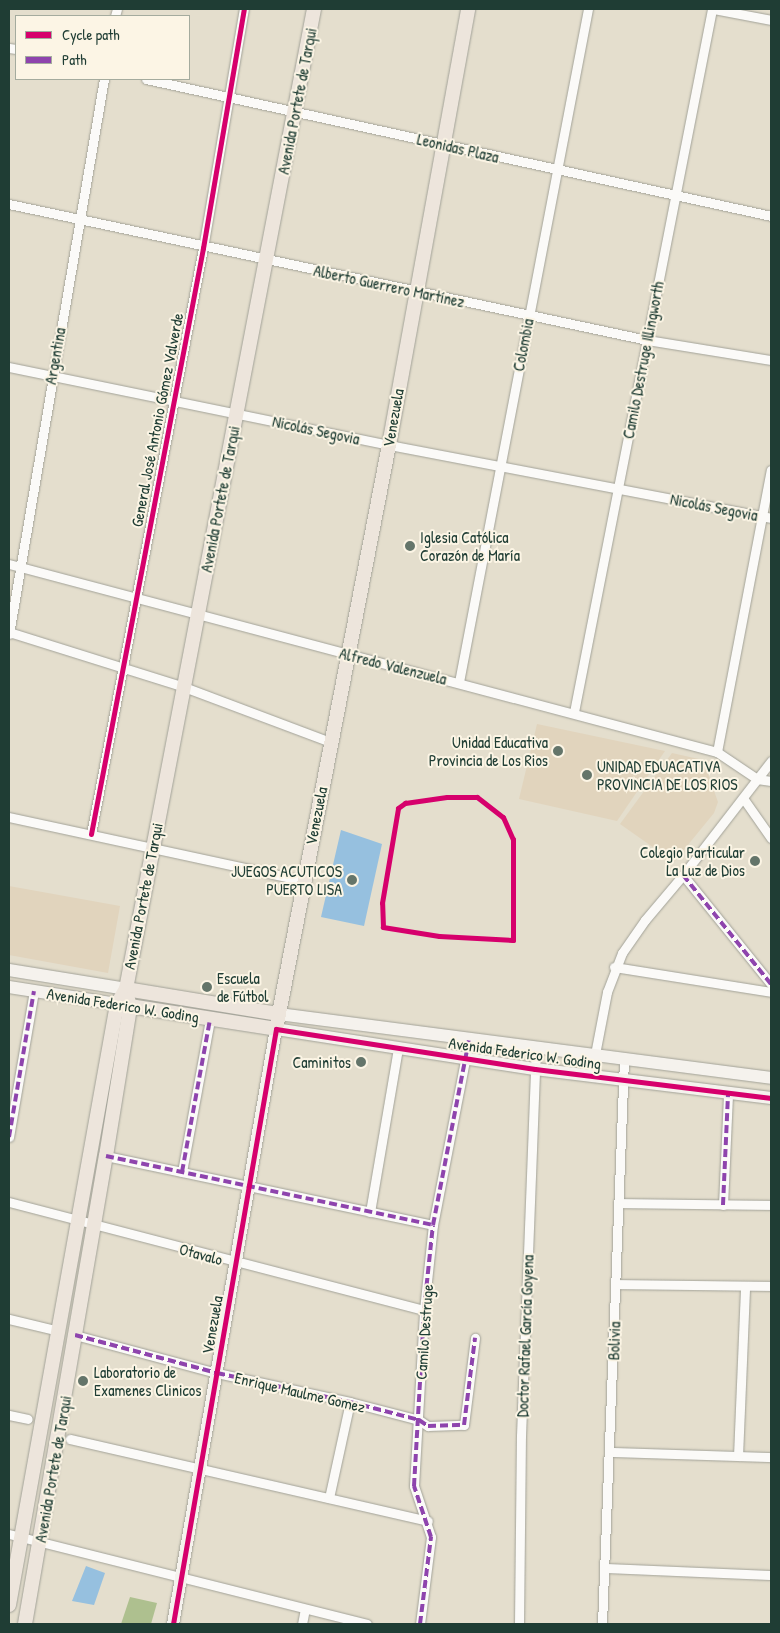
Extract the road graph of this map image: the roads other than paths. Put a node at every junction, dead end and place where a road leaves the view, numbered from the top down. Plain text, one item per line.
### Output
1 (244, 9) edge
2 (314, 9) edge
3 (468, 9) edge
4 (588, 9) edge
5 (713, 9) edge
6 (771, 20) edge
7 (104, 80) edge
8 (151, 80) edge
9 (230, 97) junction
10 (294, 112) junction
11 (442, 144) junction
12 (557, 171) junction
13 (676, 195) junction
14 (9, 204) edge
15 (771, 216) edge
16 (80, 220) junction
17 (203, 248) junction
18 (266, 260) junction
19 (415, 290) junction
20 (529, 315) junction
21 (647, 340) junction
22 (771, 360) edge
23 (9, 367) edge
24 (51, 375) junction
25 (173, 399) junction
26 (237, 412) junction
27 (389, 445) junction
28 (500, 467) junction
29 (771, 470) edge
30 (618, 489) junction
31 (767, 518) edge
32 (9, 564) edge
33 (22, 567) junction
34 (136, 597) junction
35 (198, 614) junction
36 (9, 633) edge
37 (347, 654) junction
38 (123, 666) junction
39 (459, 682) junction
40 (184, 686) junction
41 (574, 712) junction
42 (330, 742) junction
43 (717, 752) junction
44 (771, 761) edge
45 (758, 779) junction
46 (771, 782) edge
47 (743, 798) junction
48 (9, 817) edge
49 (90, 834) junction
50 (771, 838) edge
51 (153, 847) junction
52 (683, 875) junction
53 (304, 881) junction
54 (614, 968) junction
55 (9, 970) edge
56 (771, 984) edge
57 (9, 987) edge
58 (126, 989) junction
59 (34, 991) junction
60 (771, 992) edge
61 (124, 1006) junction
62 (279, 1014) junction
63 (210, 1019) junction
64 (276, 1029) junction
65 (469, 1040) junction
66 (398, 1048) junction
67 (536, 1048) junction
68 (593, 1055) junction
69 (465, 1058) junction
70 (624, 1058) junction
71 (535, 1069) junction
72 (591, 1075) junction
73 (771, 1078) edge
74 (622, 1079) junction
75 (728, 1093) junction
76 (771, 1098) edge
77 (9, 1137) edge
78 (106, 1156) junction
79 (182, 1172) junction
80 (249, 1186) junction
81 (9, 1202) edge
82 (618, 1203) junction
83 (723, 1205) junction
84 (771, 1206) edge
85 (370, 1212) junction
86 (78, 1221) junction
87 (433, 1225) junction
88 (94, 1226) junction
89 (236, 1264) junction
90 (615, 1284) junction
91 (745, 1286) junction
92 (771, 1286) edge
93 (424, 1310) junction
94 (9, 1319) edge
95 (59, 1331) junction
96 (76, 1335) junction
97 (474, 1338) dead end
98 (217, 1373) junction
99 (350, 1402) junction
100 (9, 1415) edge
101 (28, 1419) dead end
102 (419, 1420) junction
103 (70, 1439) dead end
104 (610, 1452) junction
105 (738, 1456) junction
106 (771, 1457) edge
107 (200, 1467) junction
108 (328, 1498) junction
109 (428, 1521) junction
110 (15, 1536) edge
111 (40, 1542) junction
112 (605, 1568) junction
113 (771, 1575) edge
114 (181, 1578) junction
115 (9, 1605) edge
116 (306, 1609) junction
117 (25, 1624) edge
118 (173, 1624) edge
119 (302, 1624) edge
120 (367, 1624) edge
121 (420, 1624) edge
122 (519, 1624) edge
123 (602, 1624) edge

1 - 9 street, General José Antonio Gómez Valverde
2 - 10 main road, Avenida Portete de Tarqui
3 - 11 main road, Venezuela
4 - 12 street, Colombia
5 - 6 street
5 - 13 street, Camilo Destruge Illingworth
7 - 16 street, Argentina
8 - 9 street, Leonidas Plaza
9 - 10 street, Leonidas Plaza
9 - 17 street, General José Antonio Gómez Valverde
10 - 11 street, Leonidas Plaza
10 - 18 main road, Avenida Portete de Tarqui
11 - 12 street, Leonidas Plaza
11 - 19 main road, Venezuela
12 - 13 street, Leonidas Plaza
12 - 20 street, Colombia
13 - 15 street, Leonidas Plaza
13 - 21 street, Camilo Destruge Illingworth
14 - 16 street, Alberto Guerrero Martínez
16 - 17 street, Alberto Guerrero Martínez
16 - 24 street, Argentina
17 - 18 street, Alberto Guerrero Martínez
17 - 25 street, General José Antonio Gómez Valverde
18 - 19 street, Alberto Guerrero Martínez
18 - 26 main road, Avenida Portete de Tarqui
19 - 20 street, Alberto Guerrero Martínez
19 - 27 main road, Venezuela
20 - 21 street, Alberto Guerrero Martínez
20 - 28 street, Colombia
21 - 22 street, Alberto Guerrero Martínez
21 - 30 street, Camilo Destruge Illingworth
23 - 24 street, Nicolás Segovia
24 - 25 street, Nicolás Segovia
24 - 33 street, Argentina
25 - 26 street, Nicolás Segovia
25 - 34 street, General José Antonio Gómez Valverde
26 - 27 street, Nicolás Segovia
26 - 35 main road, Avenida Portete de Tarqui
27 - 28 street, Nicolás Segovia
27 - 37 main road, Venezuela
28 - 30 street, Nicolás Segovia
28 - 39 street, Colombia
29 - 31 street
30 - 31 street, Nicolás Segovia
30 - 41 street, Camilo Destruge Illingworth
31 - 43 street
32 - 33 street, Alfredo Valenzuela
33 - 34 street, Alfredo Valenzuela
33 - 36 street, Argentina
34 - 35 street, Alfredo Valenzuela
34 - 38 street, General José Antonio Gómez Valverde
35 - 37 street, Alfredo Valenzuela
35 - 40 main road, Avenida Portete de Tarqui
36 - 38 street
37 - 39 street, Alfredo Valenzuela
37 - 42 main road, Venezuela
38 - 40 street
38 - 49 street, General José Antonio Gómez Valverde
39 - 41 street, Alfredo Valenzuela
40 - 42 street
40 - 51 main road, Avenida Portete de Tarqui
41 - 43 street, Alfredo Valenzuela
42 - 53 main road, Venezuela
43 - 45 street, Alfredo Valenzuela
44 - 45 street
45 - 46 street, Alfredo Valenzuela
45 - 47 street
47 - 50 street
47 - 52 street
48 - 49 street
49 - 51 street
51 - 53 street
51 - 58 main road, Avenida Portete de Tarqui
52 - 54 street
52 - 56 street
53 - 62 main road, Venezuela
54 - 60 street
54 - 68 street
55 - 58 street, Avenida Federico W. Goding
57 - 59 street, Avenida Federico W. Goding
58 - 61 main road, Avenida Portete de Tarqui
58 - 62 main road, Avenida Federico W. Goding
59 - 61 street, Avenida Federico W. Goding
59 - 77 street
61 - 63 main road, Avenida Federico W. Goding
61 - 78 main road, Avenida Portete de Tarqui
61 - 86 main road, Avenida Portete de Tarqui
62 - 64 main road, Venezuela
62 - 65 street, Avenida Federico W. Goding
63 - 64 main road, Avenida Federico W. Goding
63 - 79 street
64 - 66 street, Avenida Federico W. Goding
64 - 80 street, Venezuela
65 - 67 street, Avenida Federico W. Goding
65 - 69 street, Camilo Destruge
66 - 69 street, Avenida Federico W. Goding
66 - 85 street
67 - 68 street, Avenida Federico W. Goding
67 - 71 street, Doctor Rafael García Goyena
68 - 70 street, Avenida Federico W. Goding
68 - 72 street
69 - 71 street, Avenida Federico W. Goding
69 - 87 street, Camilo Destruge
70 - 73 street, Avenida Federico W. Goding
70 - 74 street, Bolivia
71 - 72 street, Avenida Federico W. Goding
71 - 122 street, Doctor Rafael García Goyena
72 - 74 street, Avenida Federico W. Goding
74 - 75 street, Avenida Federico W. Goding
74 - 82 street, Bolivia
75 - 76 street, Avenida Federico W. Goding
75 - 83 street
78 - 79 street
78 - 88 main road, Avenida Portete de Tarqui
79 - 80 street
80 - 85 street
80 - 89 street, Venezuela
81 - 86 street, Otavalo
82 - 83 street
82 - 90 street, Bolivia
83 - 84 street
85 - 87 street
86 - 88 street, Otavalo
86 - 95 main road, Avenida Portete de Tarqui
87 - 93 street, Camilo Destruge
88 - 89 street, Otavalo
88 - 96 main road, Avenida Portete de Tarqui
89 - 93 street, Otavalo
89 - 98 street, Venezuela
90 - 91 street
90 - 104 street, Bolivia
91 - 92 street
91 - 105 street
93 - 102 street, Camilo Destruge
94 - 95 street
95 - 110 main road, Avenida Portete de Tarqui
96 - 98 street, Enrique Maulme Gomez
96 - 111 main road, Avenida Portete de Tarqui
97 - 102 street, Enrique Maulme Gomez
98 - 99 street, Enrique Maulme Gomez
98 - 107 street, Venezuela
99 - 102 street, Enrique Maulme Gomez
99 - 108 street
100 - 101 street
102 - 109 street, Camilo Destruge
103 - 107 street
104 - 105 street
104 - 112 street, Bolivia
105 - 106 street
107 - 108 street
107 - 114 street, Venezuela
108 - 109 street
109 - 121 street, Camilo Destruge
110 - 111 street
110 - 115 main road, Avenida Portete de Tarqui
111 - 114 street
111 - 117 main road, Avenida Portete de Tarqui
112 - 113 street
112 - 123 street, Bolivia
114 - 116 street
114 - 118 street, Venezuela
116 - 119 street
116 - 120 street

